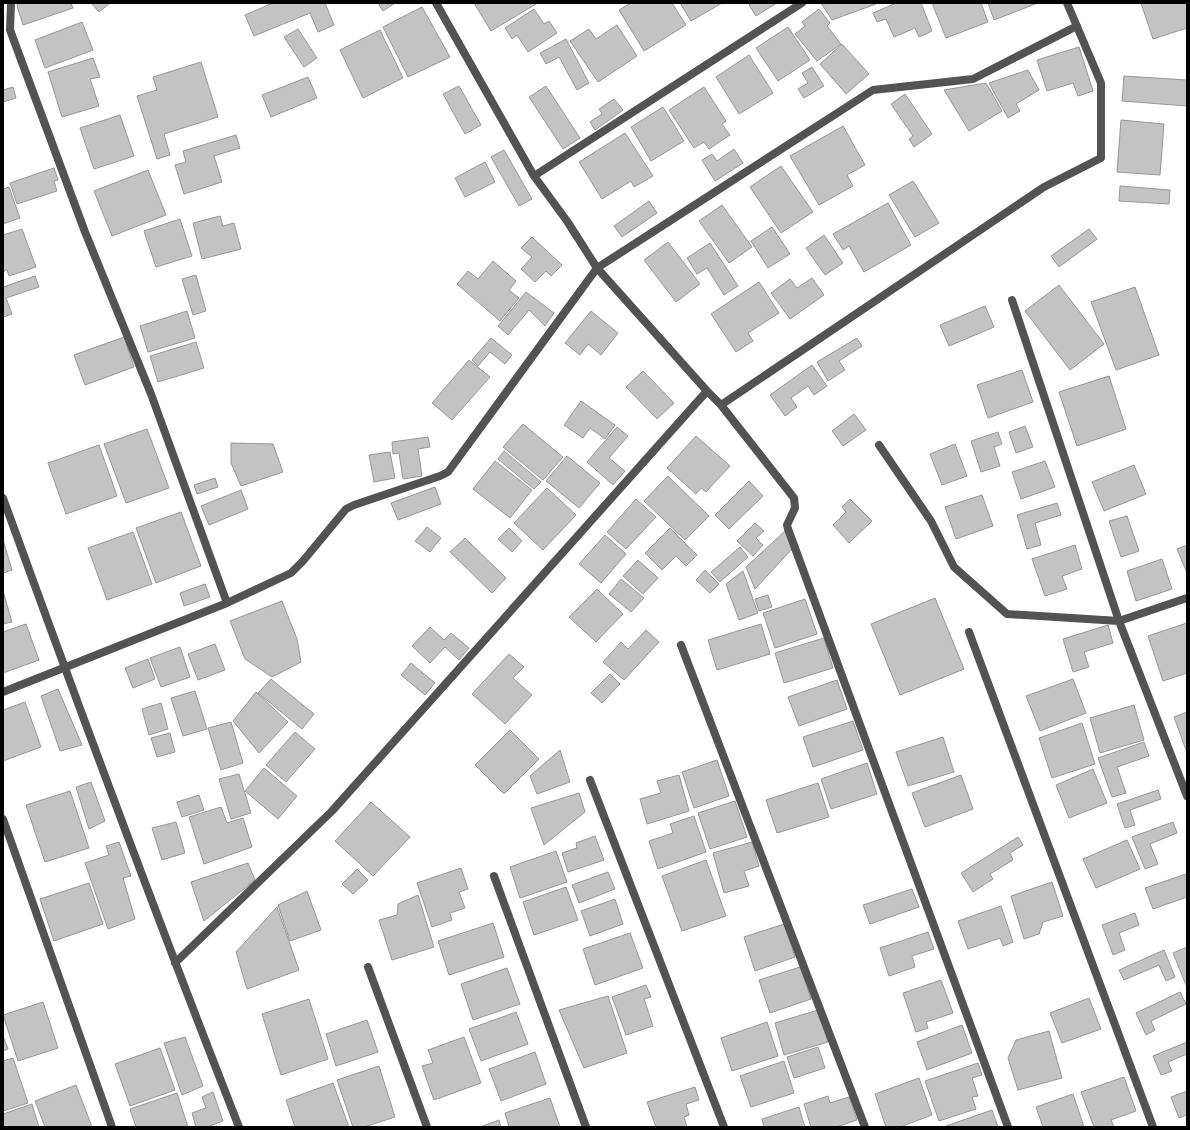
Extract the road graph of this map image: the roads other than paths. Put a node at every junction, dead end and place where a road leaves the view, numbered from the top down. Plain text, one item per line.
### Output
1 (11, 3) edge
2 (437, 3) edge
3 (802, 3) edge
4 (1067, 3) edge
5 (1077, 26) junction
6 (534, 176) junction
7 (597, 268) junction
8 (1012, 300) dead end
9 (707, 391) junction
10 (721, 404) junction
11 (879, 445) dead end
12 (3, 498) edge
13 (1187, 598) edge
14 (227, 603) junction
15 (1119, 621) junction
16 (969, 632) dead end
17 (682, 645) dead end
18 (64, 668) junction
19 (3, 692) edge
20 (590, 780) dead end
21 (1187, 796) edge
22 (3, 819) edge
23 (494, 876) dead end
24 (174, 963) junction
25 (368, 966) dead end
26 (112, 1127) edge
27 (239, 1127) edge
28 (427, 1127) edge
29 (586, 1127) edge
30 (724, 1127) edge
31 (865, 1127) edge
32 (1008, 1127) edge
33 (1153, 1127) edge

1 - 14 street
2 - 6 street
3 - 6 street
4 - 5 street
5 - 7 street
5 - 10 street
6 - 7 street
7 - 9 street
7 - 14 street
8 - 15 street
9 - 10 street
9 - 24 street
10 - 32 street
11 - 15 street
12 - 18 street
13 - 15 street
14 - 18 street
15 - 21 street
16 - 33 street
17 - 31 street
18 - 19 street
18 - 24 street
20 - 30 street
22 - 26 street
23 - 29 street
24 - 27 street
25 - 28 street

